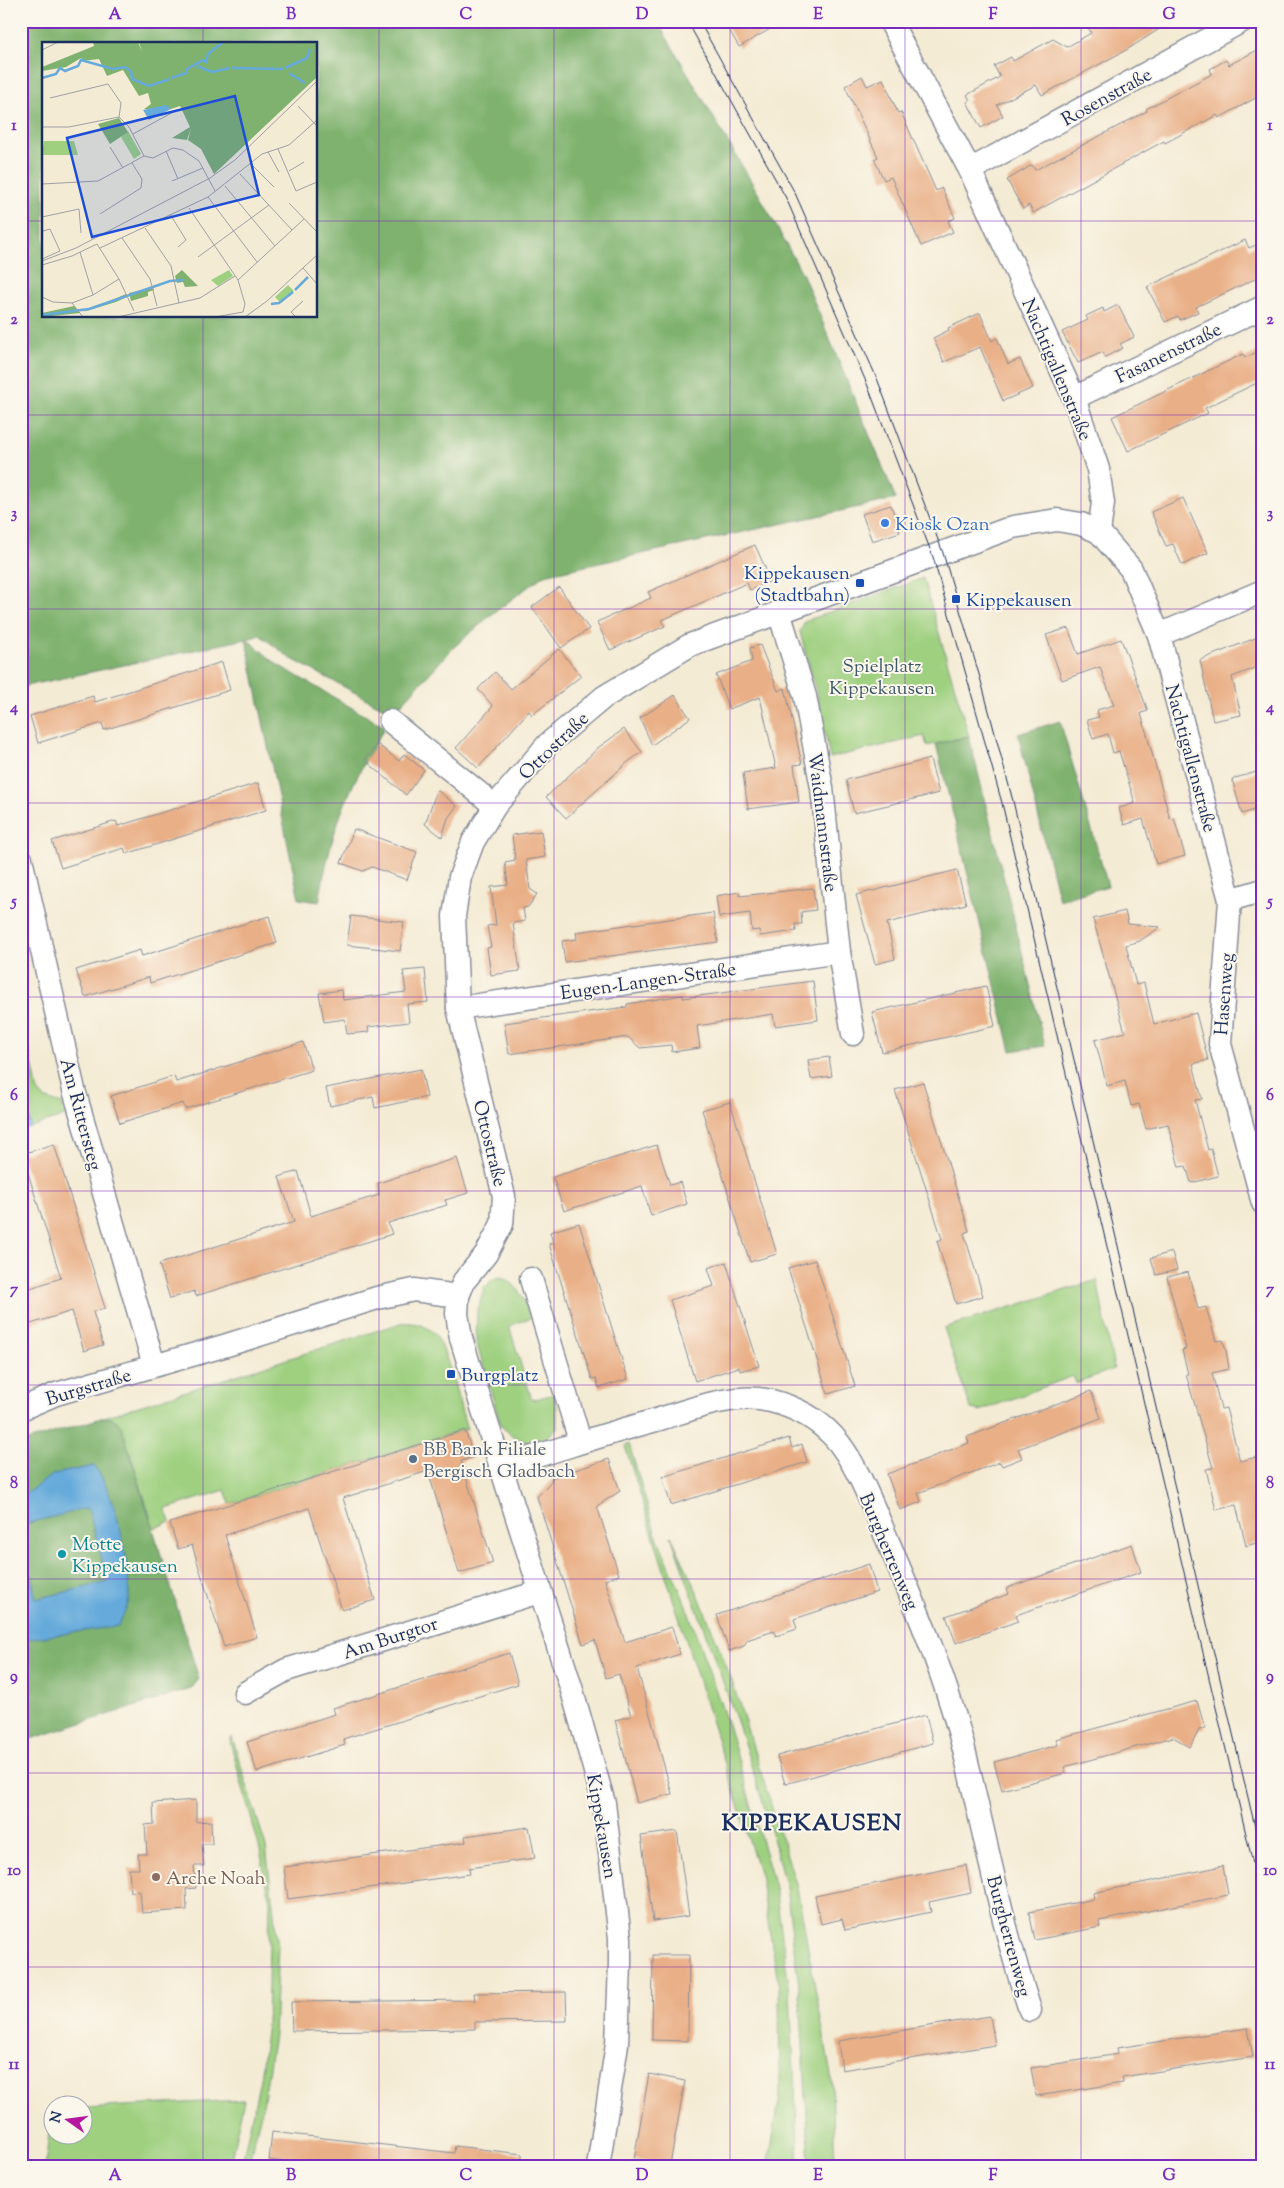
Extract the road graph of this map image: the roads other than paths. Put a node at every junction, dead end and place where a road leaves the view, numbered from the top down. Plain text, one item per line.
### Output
1 (890, 21) edge
2 (1242, 21) edge
3 (970, 170) junction
4 (1263, 307) edge
5 (1074, 398) junction
6 (1099, 532) junction
7 (1263, 592) edge
8 (779, 612) junction
9 (1159, 635) junction
10 (390, 721) dead end
11 (494, 806) junction
12 (21, 859) edge
13 (1263, 890) edge
14 (1230, 900) junction
15 (839, 952) junction
16 (458, 1008) junction
17 (853, 1034) dead end
18 (1256, 1151) edge
19 (1263, 1203) edge
20 (531, 1279) dead end
21 (458, 1296) junction
22 (154, 1365) junction
23 (21, 1408) edge
24 (580, 1441) junction
25 (500, 1466) junction
26 (539, 1592) junction
27 (245, 1693) dead end
28 (1030, 2010) dead end
29 (598, 2167) edge

1 - 3 street, Nachtigallenstraße
2 - 3 street, Rosenstraße
3 - 5 street, Nachtigallenstraße
4 - 5 street, Fasanenstraße
5 - 6 street, Nachtigallenstraße
6 - 8 street, Ottostraße
6 - 9 street, Nachtigallenstraße
7 - 9 street
8 - 11 street, Ottostraße
8 - 15 street, Waidmannstraße
9 - 14 street, Nachtigallenstraße
10 - 11 street
11 - 16 street, Ottostraße
12 - 22 street, Am Rittersteg
13 - 14 street
14 - 18 street, Hasenweg
15 - 16 street, Eugen-Langen-Straße
15 - 17 street, Waidmannstraße
16 - 21 street, Ottostraße
18 - 19 street, Hasenweg
20 - 24 street
21 - 22 street
21 - 25 street
22 - 23 street, Burgstraße
24 - 25 street, Burgherrenweg
24 - 28 street, Burgherrenweg
25 - 26 street, Kippekausen
26 - 27 street, Am Burgtor
26 - 29 street, Kippekausen

